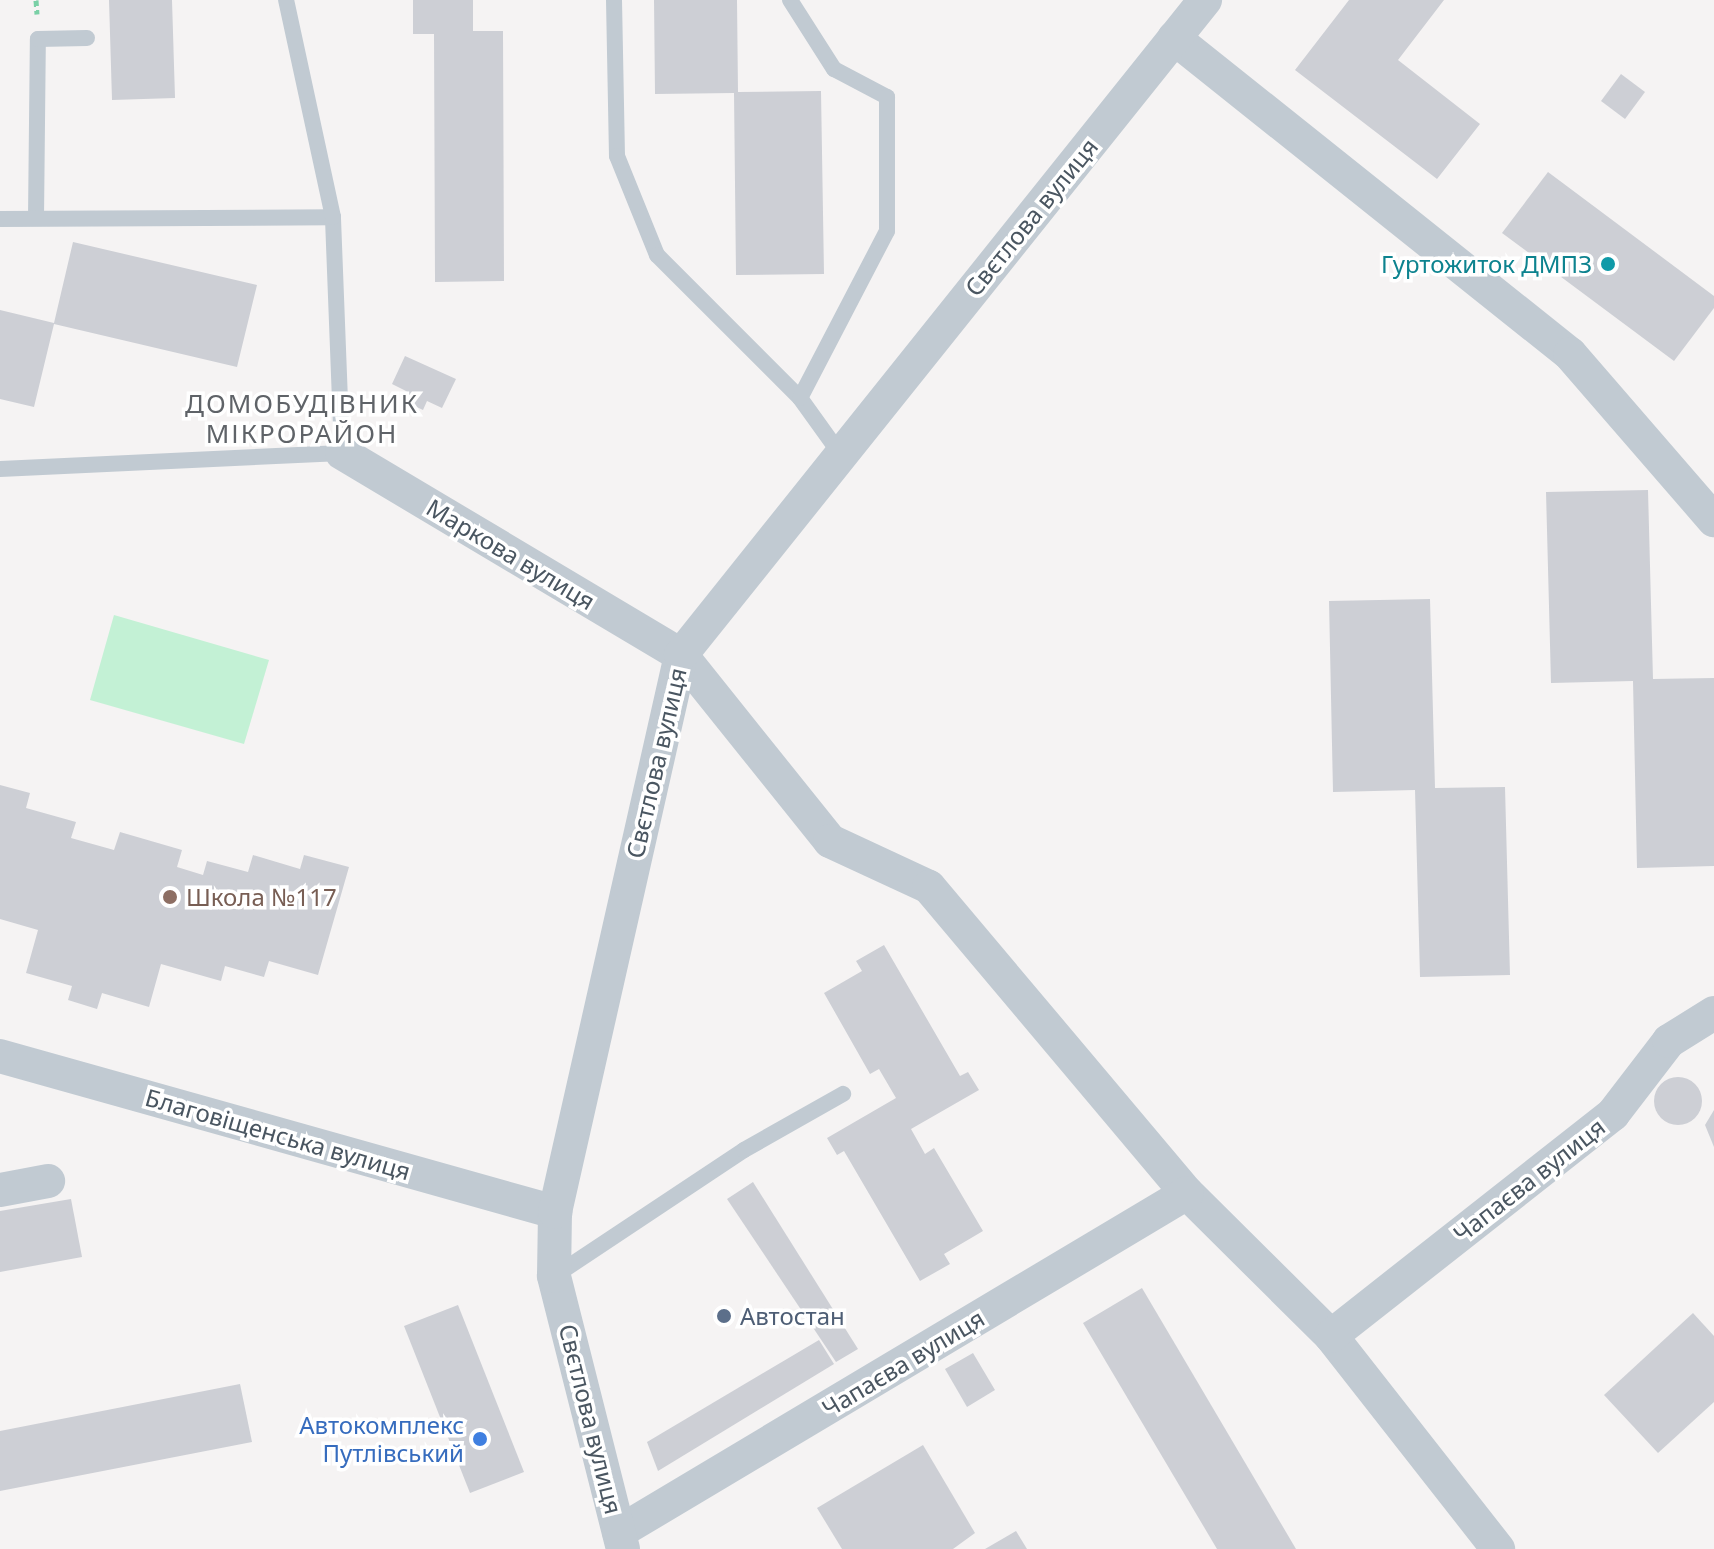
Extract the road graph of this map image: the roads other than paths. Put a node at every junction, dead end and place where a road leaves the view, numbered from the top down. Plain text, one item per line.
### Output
1 (286, 0) edge
2 (614, 0) edge
3 (790, 0) edge
4 (1205, 0) edge
5 (87, 38) dead end
6 (1174, 38) junction
7 (333, 217) junction
8 (36, 218) junction
9 (0, 219) edge
10 (800, 398) junction
11 (342, 453) junction
12 (841, 455) junction
13 (0, 469) edge
14 (1714, 520) edge
15 (681, 655) junction
16 (1714, 1013) edge
17 (0, 1056) edge
18 (843, 1094) dead end
19 (48, 1181) dead end
20 (0, 1190) edge
21 (1187, 1193) junction
22 (555, 1212) junction
23 (554, 1276) junction
24 (1331, 1336) junction
25 (621, 1541) edge
26 (1498, 1549) edge

1 - 7 lane
2 - 10 lane
3 - 10 lane
4 - 6 street, Свєтлова вулиця
5 - 8 lane
6 - 12 street, Свєтлова вулиця
6 - 14 street
7 - 8 lane
7 - 11 lane
8 - 9 lane
10 - 12 lane
11 - 13 lane
11 - 15 street, Маркова вулиця
12 - 15 street, Свєтлова вулиця
15 - 21 street
15 - 22 street, Свєтлова вулиця
16 - 24 street, Чапаєва вулиця
17 - 22 street, Благовіщенська вулиця
18 - 23 lane
19 - 20 street
21 - 24 street
21 - 25 street, Чапаєва вулиця
22 - 23 street, Свєтлова вулиця
23 - 25 street, Свєтлова вулиця
24 - 26 street

